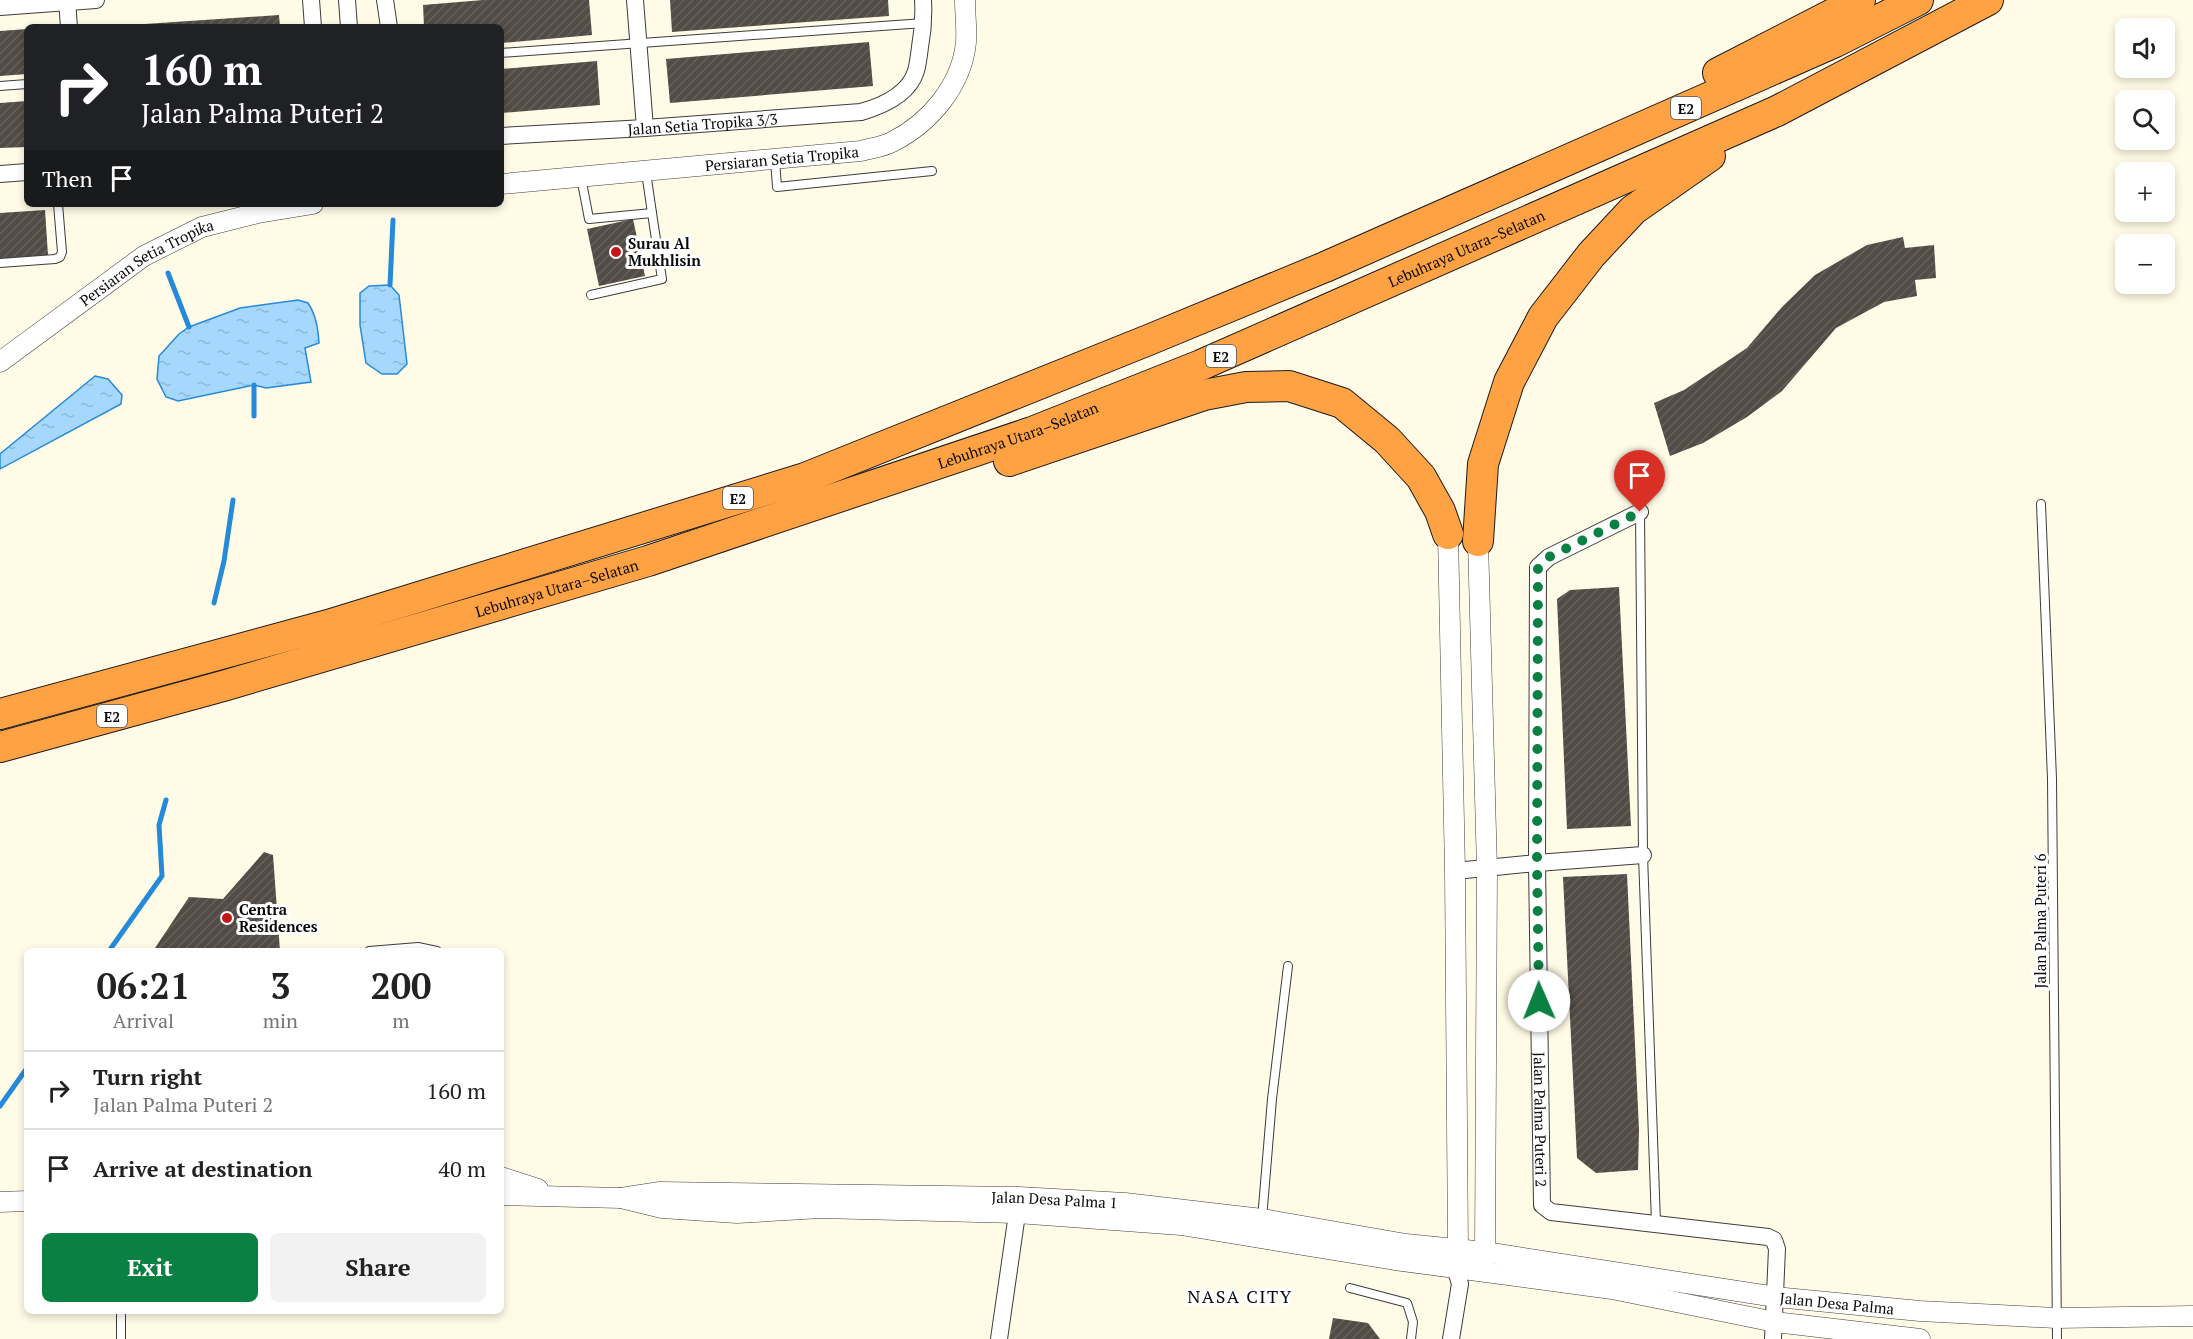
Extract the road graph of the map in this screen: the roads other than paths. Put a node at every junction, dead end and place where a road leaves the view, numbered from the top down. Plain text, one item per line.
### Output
1 (96, 0) edge
2 (311, 0) edge
3 (347, 0) edge
4 (386, 0) edge
5 (635, 0) edge
6 (923, 0) edge
7 (965, 0) edge
8 (1860, 0) edge
9 (1918, 0) edge
10 (1988, 0) edge
11 (67, 1) edge
12 (0, 7) edge
13 (924, 22) junction
14 (69, 24) edge
15 (313, 24) edge
16 (349, 24) edge
17 (389, 24) edge
18 (638, 43) junction
19 (504, 53) edge
20 (24, 84) edge
21 (0, 86) edge
22 (1778, 111) junction
23 (645, 128) junction
24 (504, 136) edge
25 (775, 160) junction
26 (932, 171) dead end
27 (24, 172) edge
28 (646, 172) junction
29 (0, 174) edge
30 (581, 177) junction
31 (504, 184) edge
32 (58, 207) edge
33 (295, 207) edge
34 (1451, 211) junction
35 (652, 213) junction
36 (0, 263) edge
37 (591, 295) dead end
38 (0, 362) edge
39 (2041, 504) dead end
40 (1640, 512) joint
41 (1448, 534) joint
42 (1478, 541) joint
43 (648, 561) junction
44 (0, 714) edge
45 (0, 747) edge
46 (1643, 855) junction
47 (1537, 863) junction
48 (1487, 868) junction
49 (1455, 872) junction
50 (406, 948) edge
51 (423, 948) edge
52 (1288, 966) dead end
53 (504, 1178) edge
54 (504, 1195) edge
55 (561, 1196) junction
56 (24, 1201) edge
57 (0, 1202) edge
58 (1018, 1205) junction
59 (1262, 1219) junction
60 (1656, 1224) junction
61 (1482, 1261) junction
62 (1458, 1267) junction
63 (1350, 1288) dead end
64 (1776, 1297) junction
65 (121, 1314) edge
66 (2193, 1316) edge
67 (2056, 1318) junction
68 (1774, 1330) edge
69 (121, 1339) edge
70 (999, 1339) edge
71 (1411, 1339) edge
72 (1451, 1339) edge
73 (1920, 1339) edge
74 (2058, 1339) edge

1 - 11 street
2 - 15 street
3 - 16 street
4 - 17 street
5 - 18 street
6 - 13 street
7 - 25 street, Persiaran Setia Tropika
8 - 34 highway
9 - 34 highway, Lebuhraya Utara–Selatan / E2
10 - 22 highway, Lebuhraya Utara–Selatan / E2
11 - 12 street
11 - 14 street
13 - 18 lane
13 - 23 street, Jalan Setia Tropika 3/3
18 - 19 lane
18 - 23 street
20 - 21 lane
22 - 42 highway
22 - 43 highway, Lebuhraya Utara–Selatan / E2
23 - 24 street, Jalan Setia Tropika 3/3
25 - 26 lane
25 - 28 street, Persiaran Setia Tropika
27 - 29 street
28 - 30 street, Persiaran Setia Tropika
28 - 35 lane
30 - 31 street, Persiaran Setia Tropika
30 - 35 lane
32 - 36 lane
33 - 38 street, Persiaran Setia Tropika
34 - 44 highway, Lebuhraya Utara–Selatan / E2
35 - 37 lane
39 - 67 lane, Jalan Palma Puteri 6
40 - 46 lane
40 - 47 street, Jalan Palma Puteri 2
41 - 43 highway
41 - 49 street
42 - 48 street
43 - 45 highway, Lebuhraya Utara–Selatan / E2
46 - 47 street
46 - 60 lane
47 - 48 street
47 - 60 street, Jalan Palma Puteri 2
48 - 49 street
48 - 61 street
49 - 62 street
50 - 51 lane
52 - 59 lane
53 - 55 street
54 - 55 street, Jalan Desa Palma 1
55 - 58 street, Jalan Desa Palma 1
56 - 57 street
58 - 59 street, Jalan Desa Palma 1
58 - 62 street, Jalan Desa Palma 1
58 - 70 street
59 - 62 street, Jalan Desa Palma 1
60 - 64 street, Jalan Palma Puteri 2
61 - 62 street, Jalan Desa Palma 1
61 - 62 street
61 - 64 street, Jalan Desa Palma
61 - 68 street, Jalan Desa Palma
62 - 72 street
63 - 71 lane
64 - 67 street, Jalan Desa Palma
64 - 68 street
65 - 69 lane
66 - 67 street, Jalan Desa Palma
67 - 74 lane, Jalan Palma Puteri 6
68 - 73 street, Jalan Desa Palma

